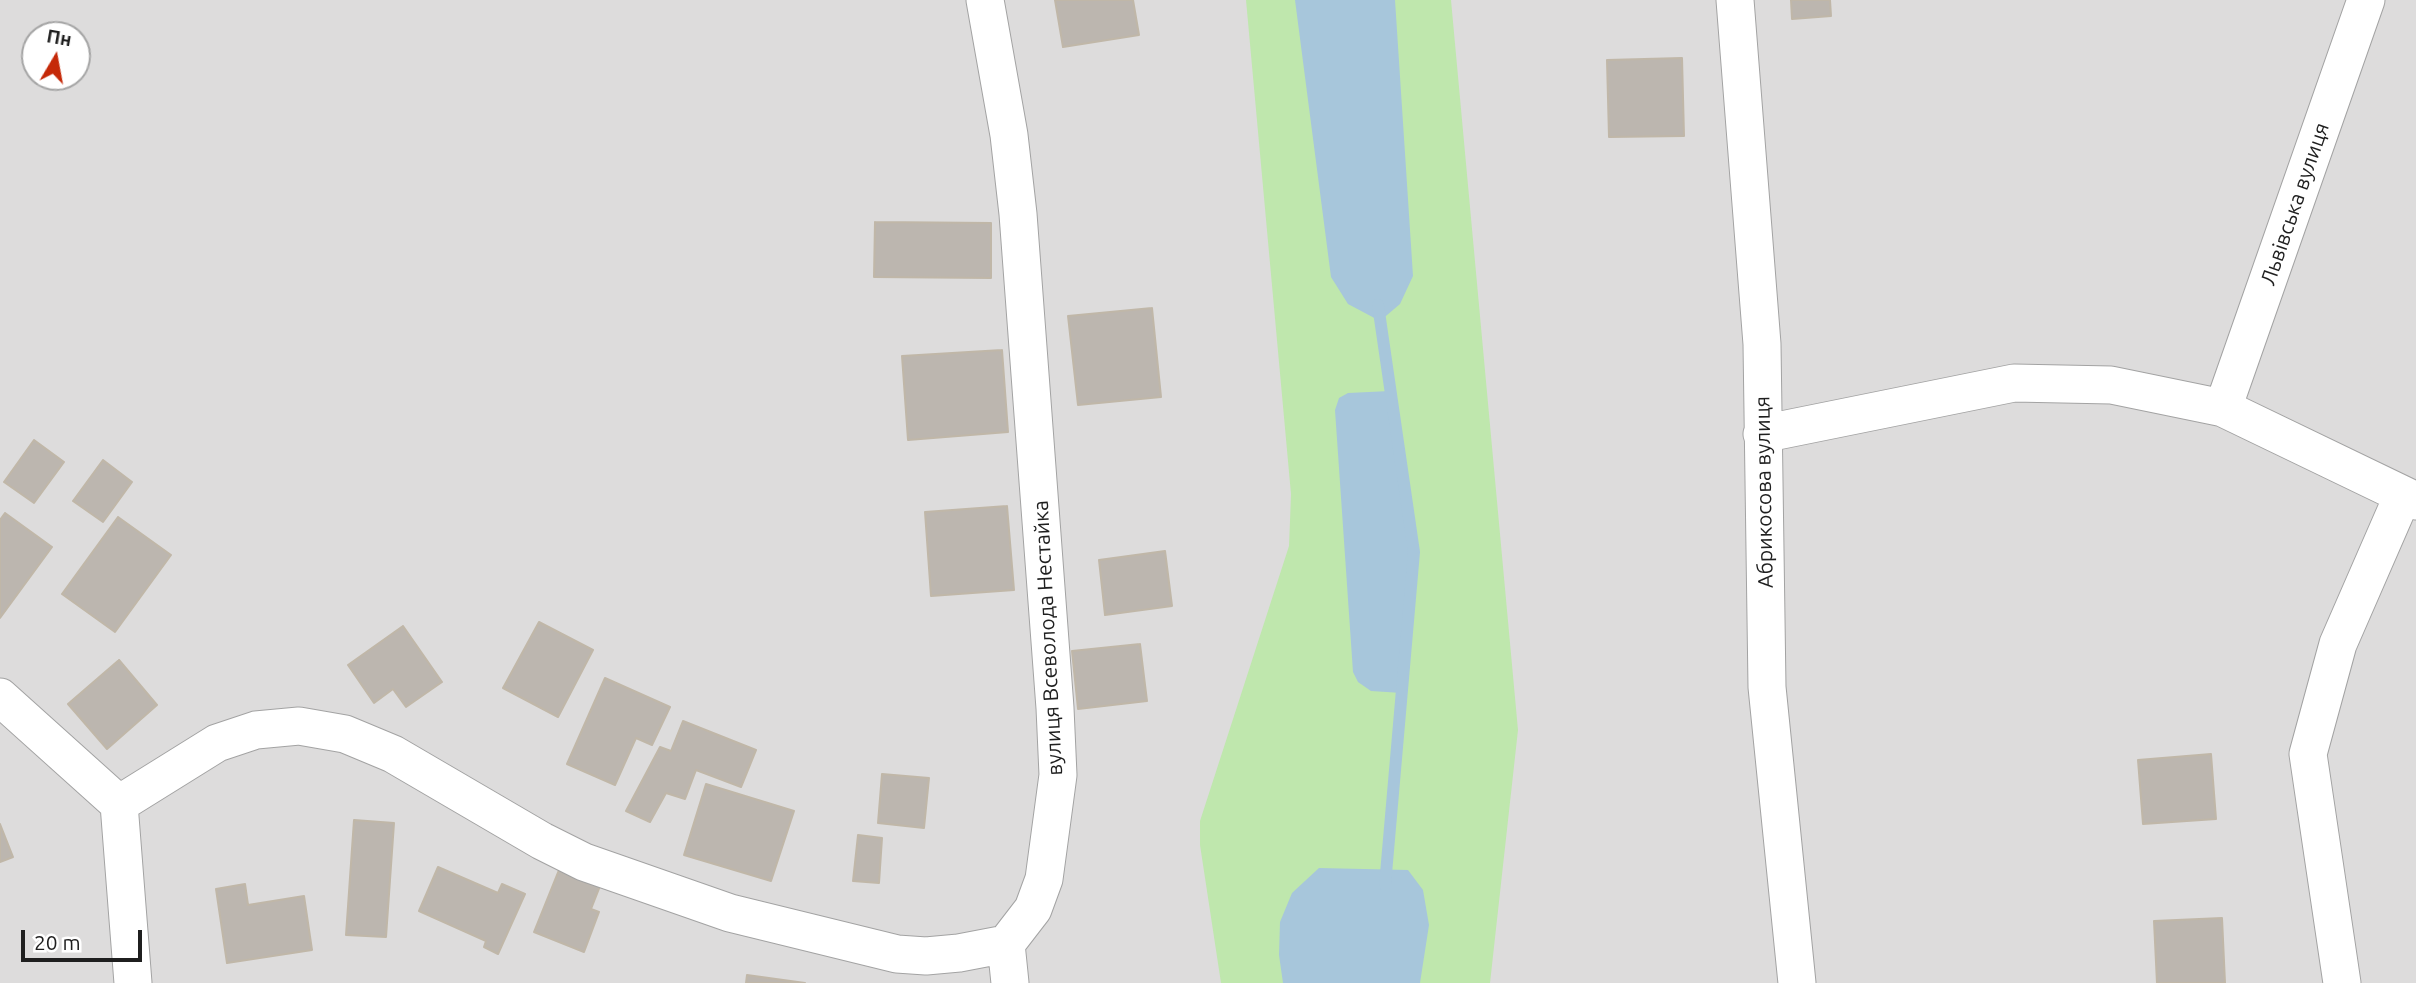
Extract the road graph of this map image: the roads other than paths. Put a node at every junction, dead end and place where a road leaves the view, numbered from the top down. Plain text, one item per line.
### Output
1 (985, 0) edge
2 (1735, 0) edge
3 (2366, 0) edge
4 (2223, 408) junction
5 (1762, 434) junction
6 (2409, 498) edge
7 (0, 698) edge
8 (119, 804) junction
9 (1006, 944) junction
10 (133, 983) edge
11 (1010, 983) edge
12 (1797, 983) edge
13 (2342, 983) edge

1 - 9 street, вулиця Всеволода Нестайка
2 - 5 street, Абрикосова вулиця
3 - 4 street, Львівська вулиця
4 - 5 street
4 - 6 street
5 - 12 street, Абрикосова вулиця
6 - 13 street
7 - 8 street
8 - 9 street
8 - 10 street
9 - 11 street

